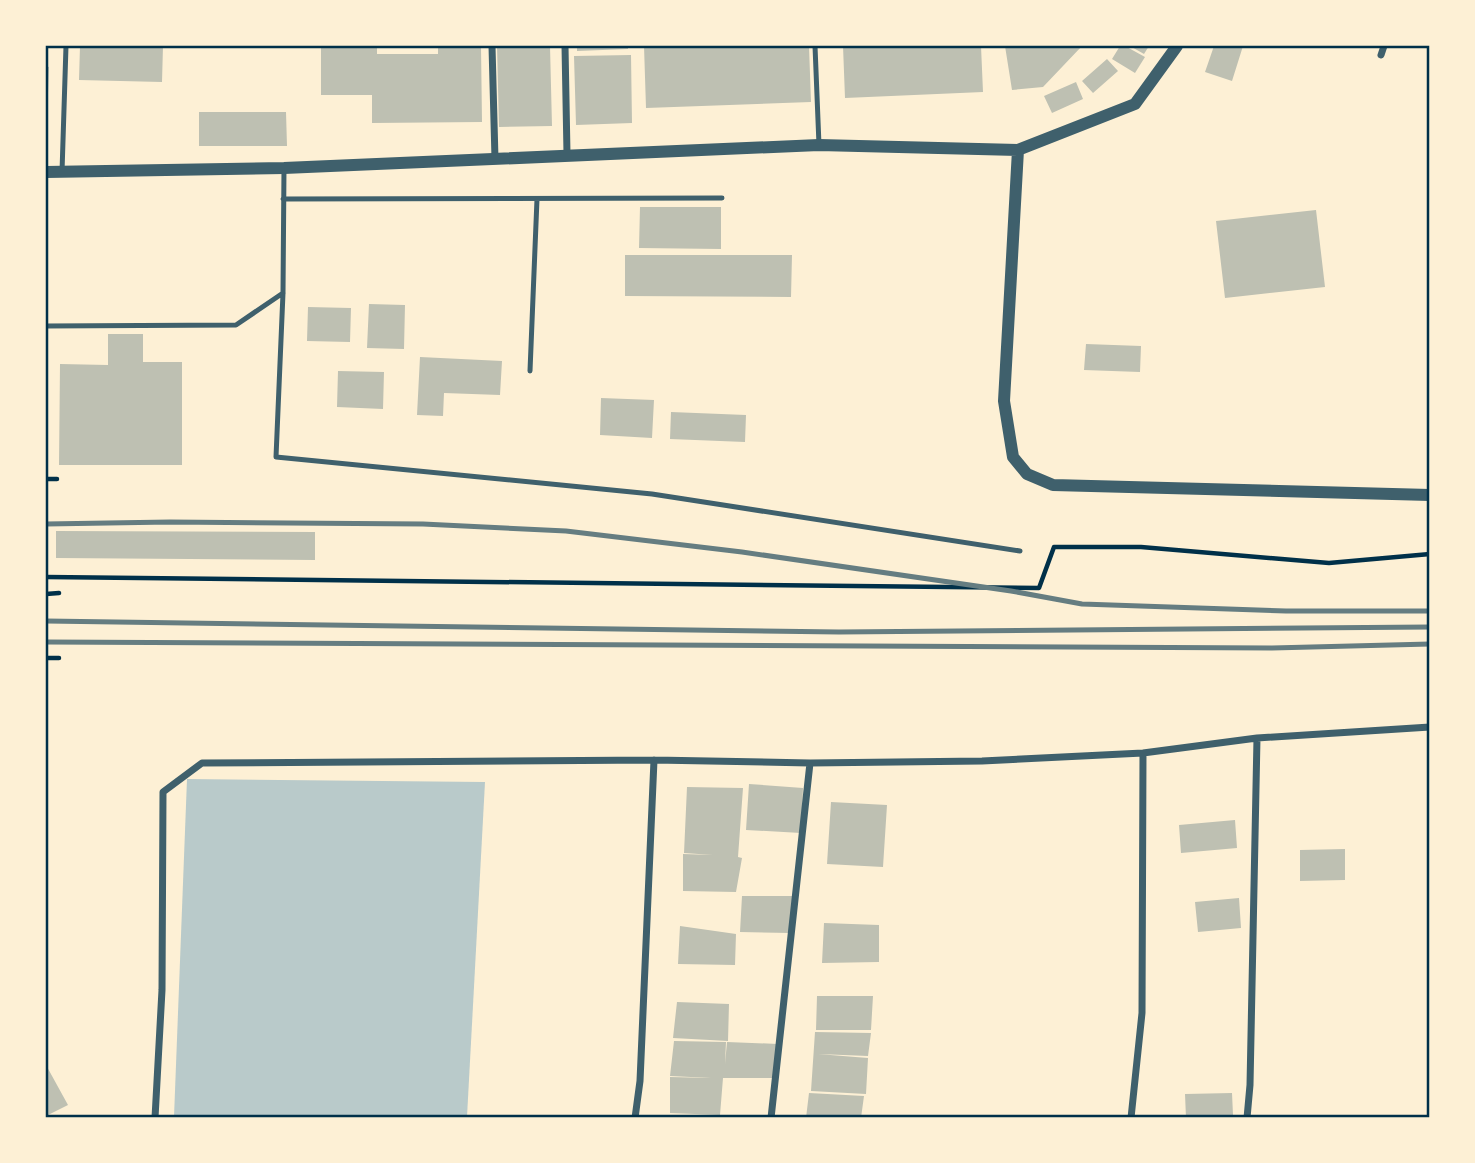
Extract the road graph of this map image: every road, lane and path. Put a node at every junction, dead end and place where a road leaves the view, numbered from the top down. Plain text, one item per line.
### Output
1 (66, 46) edge
2 (492, 46) edge
3 (565, 46) edge
4 (815, 46) edge
5 (1177, 46) edge
6 (1384, 46) edge
7 (1381, 55) dead end
8 (819, 145) junction
9 (1018, 150) junction
10 (567, 154) junction
11 (495, 159) junction
12 (284, 168) junction
13 (46, 172) edge
14 (62, 172) junction
15 (722, 198) dead end
16 (283, 199) junction
17 (537, 199) junction
18 (283, 292) junction
19 (46, 326) edge
20 (530, 371) dead end
21 (57, 479) dead end
22 (46, 480) edge
23 (1430, 495) edge
24 (1020, 551) dead end
25 (1430, 554) edge
26 (46, 577) edge
27 (59, 593) dead end
28 (46, 594) edge
29 (46, 657) edge
30 (59, 658) dead end
31 (1430, 727) edge
32 (1257, 738) junction
33 (1143, 753) junction
34 (654, 760) junction
35 (810, 763) junction
36 (155, 1118) edge
37 (635, 1118) edge
38 (771, 1118) edge
39 (1131, 1118) edge
40 (1247, 1118) edge

1 - 14 lane
2 - 11 street
3 - 10 street
4 - 8 lane
5 - 9 street
6 - 7 street
8 - 9 street
8 - 10 street
9 - 23 street
10 - 11 street
11 - 12 street
12 - 14 street
12 - 16 lane
13 - 14 street
15 - 17 lane
16 - 17 lane
16 - 18 lane
17 - 20 lane
18 - 19 lane
18 - 24 lane
21 - 22 path
25 - 26 path
27 - 28 path
29 - 30 path
31 - 32 street
32 - 33 street
32 - 40 street
33 - 35 street
33 - 39 street
34 - 35 street
34 - 36 street
34 - 37 street
35 - 38 street

